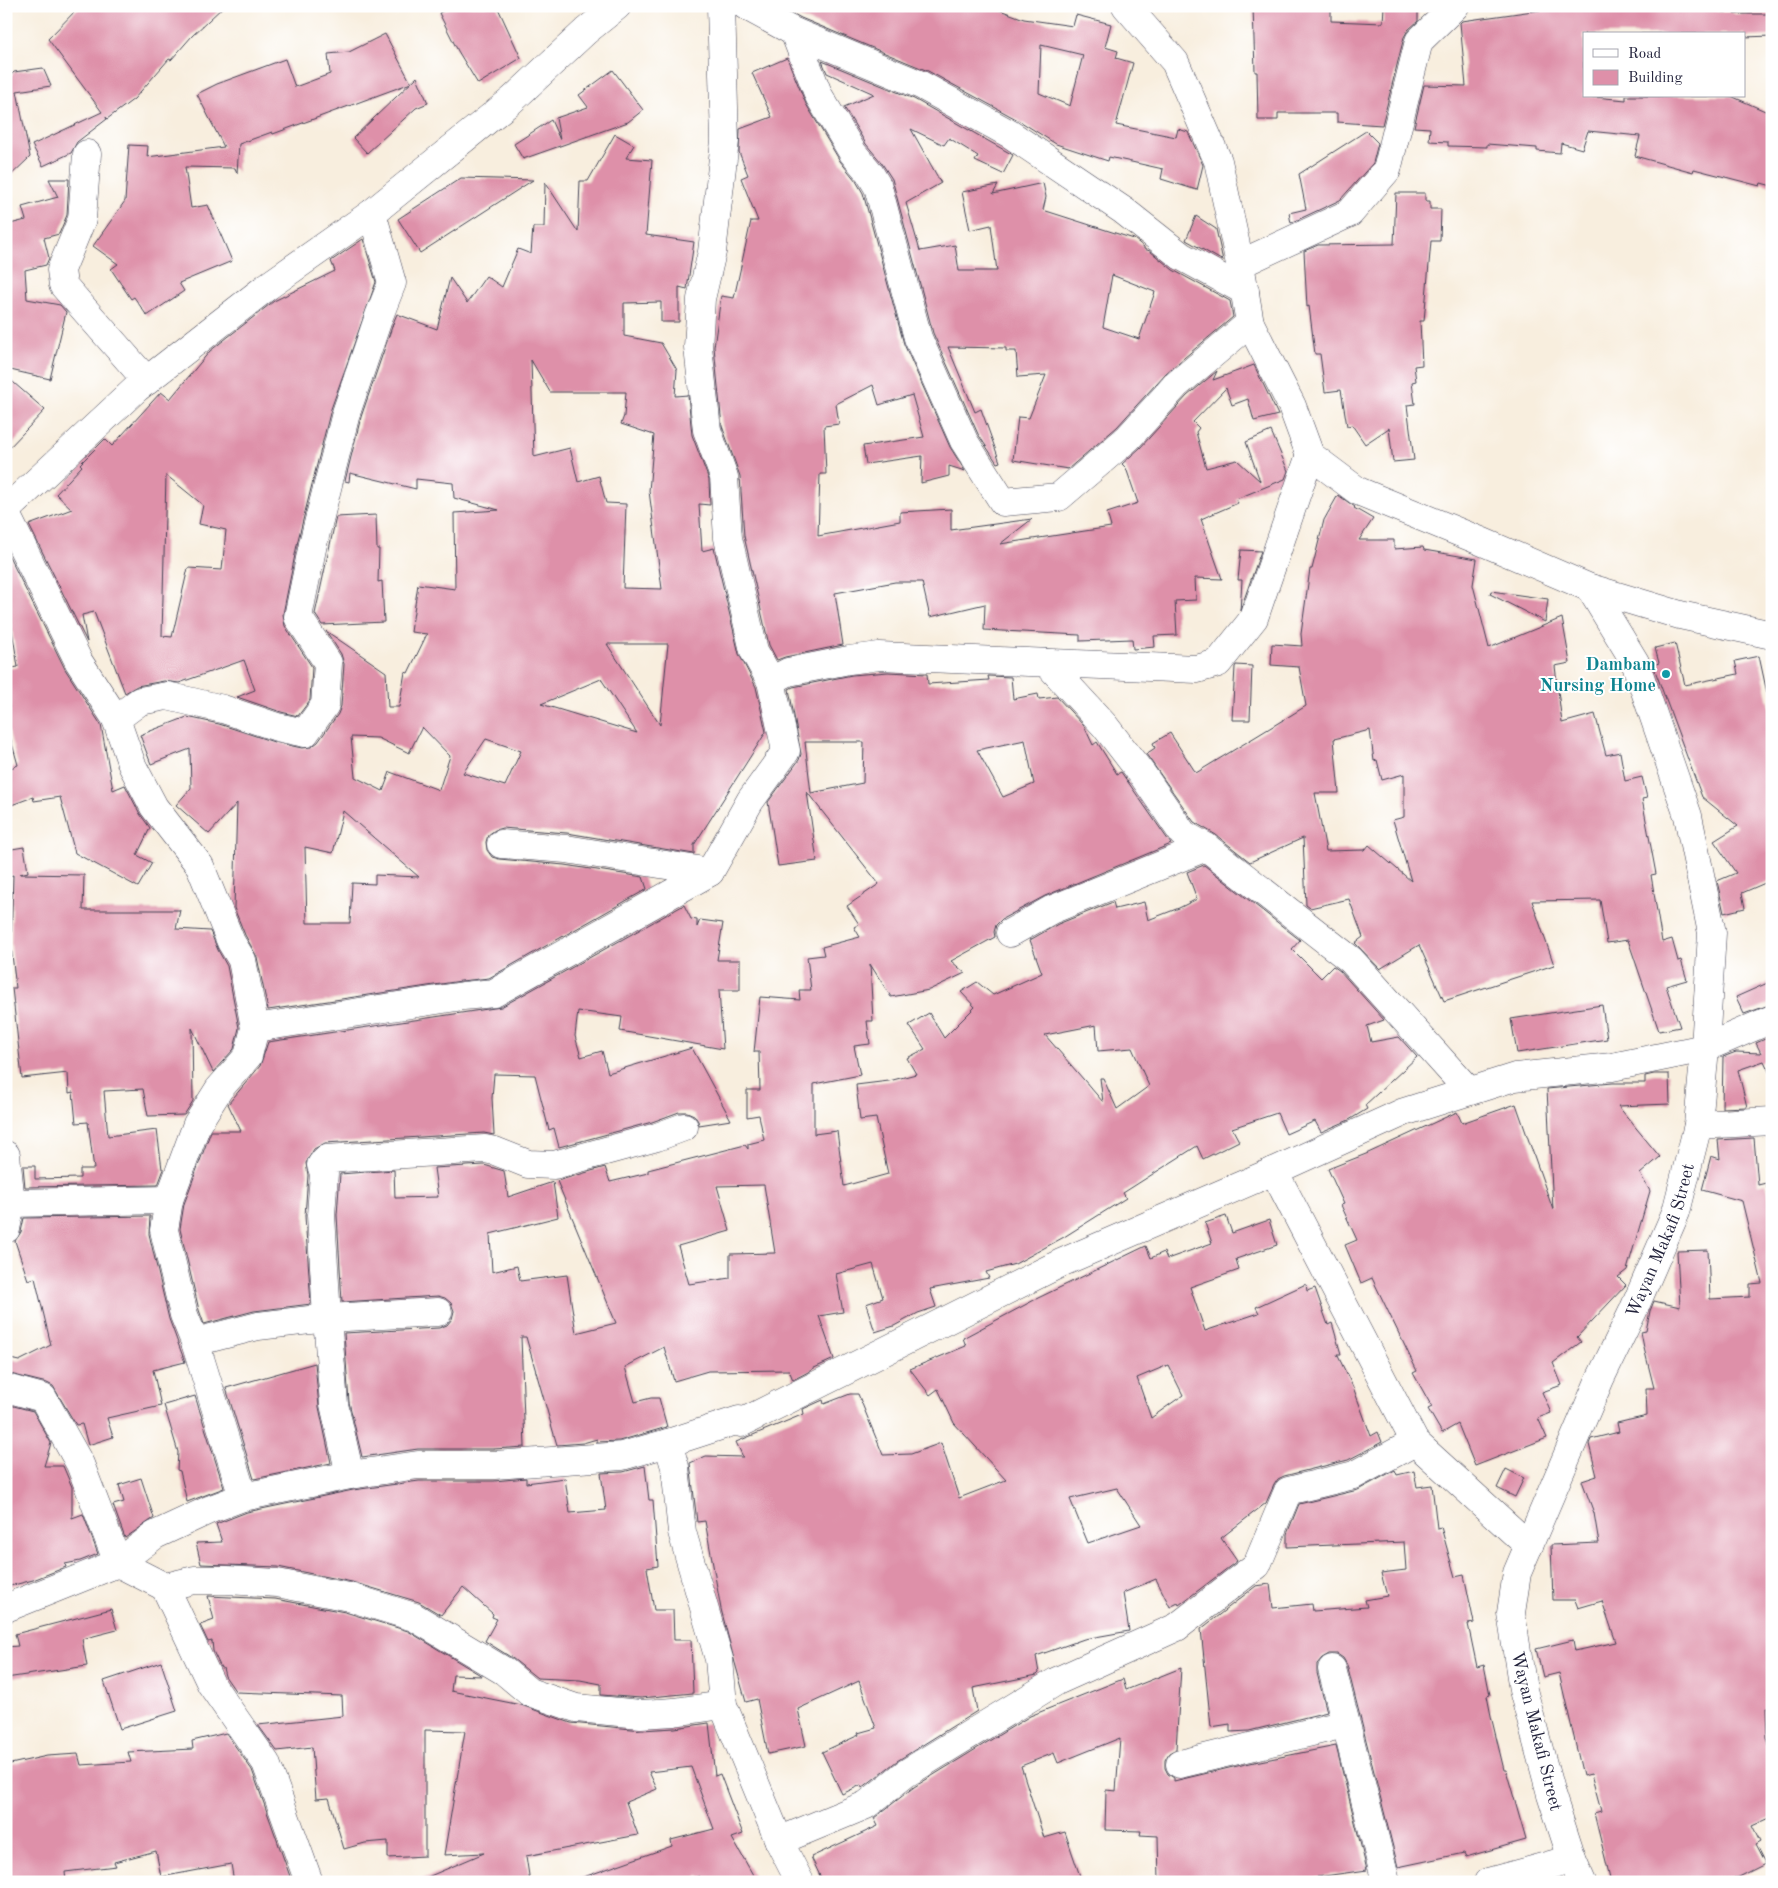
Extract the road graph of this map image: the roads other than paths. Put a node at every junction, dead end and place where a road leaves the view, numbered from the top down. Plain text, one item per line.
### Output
1 (617, 6) edge
2 (721, 6) edge
3 (746, 6) edge
4 (1126, 6) edge
5 (1455, 6) edge
6 (794, 32) junction
7 (87, 154) dead end
8 (372, 213) junction
9 (1240, 264) junction
10 (1244, 291) junction
11 (1250, 323) junction
12 (147, 381) junction
13 (1310, 455) junction
14 (6, 510) edge
15 (6, 514) edge
16 (1590, 588) junction
17 (1772, 635) edge
18 (1047, 663) junction
19 (771, 681) junction
20 (116, 719) junction
21 (501, 844) dead end
22 (1206, 847) junction
23 (710, 872) junction
24 (1010, 933) dead end
25 (1772, 1019) edge
26 (254, 1028) junction
27 (1705, 1048) junction
28 (1469, 1091) junction
29 (1772, 1121) edge
30 (1698, 1125) junction
31 (684, 1127) dead end
32 (6, 1155) edge
33 (1274, 1170) junction
34 (169, 1200) junction
35 (8, 1202) edge
36 (6, 1229) edge
37 (438, 1312) dead end
38 (327, 1318) junction
39 (195, 1342) junction
40 (6, 1388) edge
41 (1415, 1442) junction
42 (668, 1443) junction
43 (350, 1475) junction
44 (243, 1497) junction
45 (1529, 1546) junction
46 (118, 1563) junction
47 (165, 1587) junction
48 (6, 1608) edge
49 (1332, 1669) dead end
50 (723, 1705) junction
51 (1344, 1724) junction
52 (1180, 1764) dead end
53 (779, 1841) junction
54 (1577, 1870) edge
55 (309, 1882) edge
56 (800, 1882) edge
57 (1386, 1882) edge
58 (1488, 1882) edge

1 - 8 street
2 - 19 street
3 - 6 street
4 - 9 street
5 - 9 street
6 - 10 street
6 - 11 street
7 - 12 street
8 - 12 street
8 - 20 street
9 - 10 street
10 - 11 street
11 - 13 street
12 - 14 street
13 - 16 street
13 - 18 street
15 - 20 street
16 - 17 street
16 - 27 street, Wayan Makafi Street
18 - 19 street
18 - 22 street
19 - 23 street
20 - 26 street
21 - 23 street
22 - 24 street
22 - 28 street
23 - 26 street
25 - 27 street
26 - 34 street
27 - 28 street
27 - 30 street, Wayan Makafi Street
28 - 33 street
29 - 30 street
30 - 45 street, Wayan Makafi Street
31 - 38 street
32 - 35 street
33 - 41 street
33 - 42 street
34 - 35 street
34 - 39 street
35 - 36 street
37 - 38 street
38 - 39 street
38 - 43 street
39 - 44 street
40 - 46 street
41 - 45 street
41 - 53 street
42 - 43 street
42 - 50 street
43 - 44 street
44 - 46 street
45 - 54 street, Wayan Makafi Street
46 - 47 street
46 - 48 street
47 - 50 street
47 - 55 street
49 - 51 street
50 - 53 street
51 - 52 street
51 - 57 street
53 - 56 street
54 - 58 street

